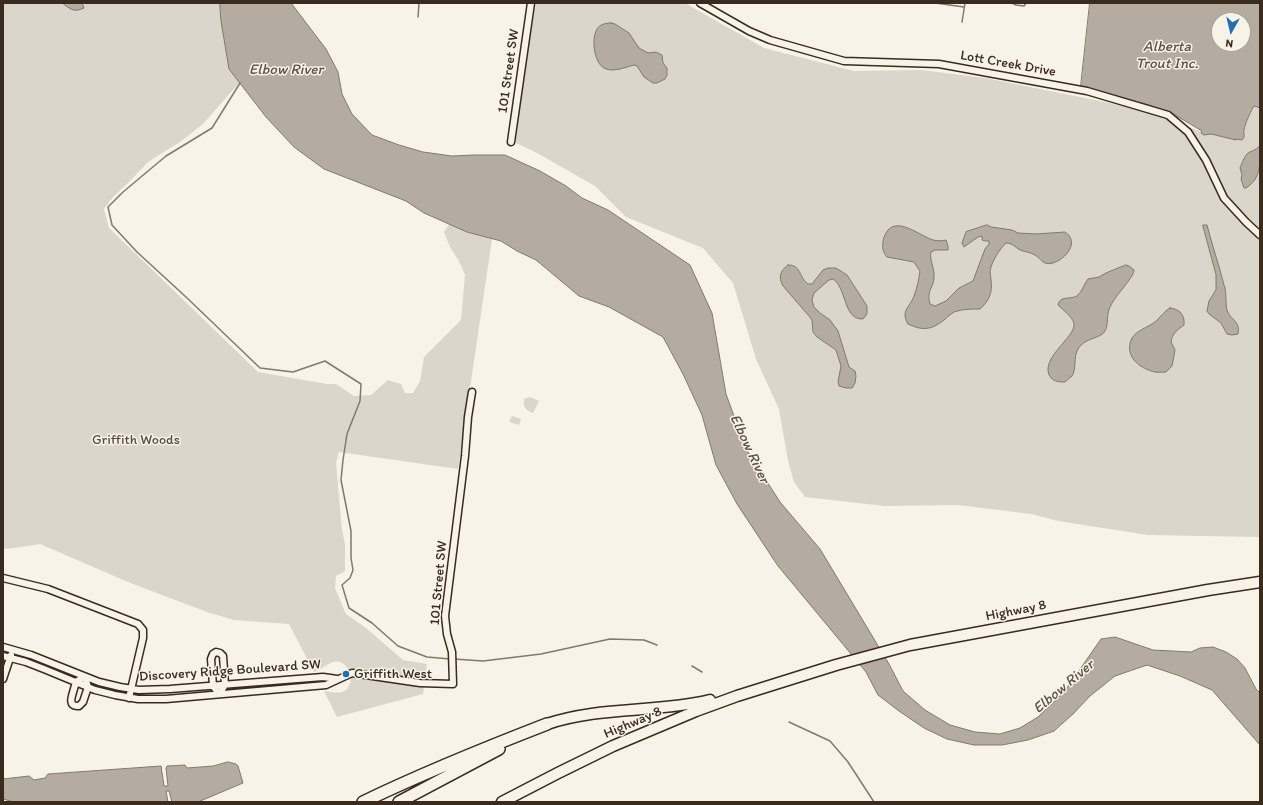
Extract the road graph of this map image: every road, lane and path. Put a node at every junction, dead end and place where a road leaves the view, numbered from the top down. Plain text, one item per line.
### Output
1 (531, 3) edge
2 (700, 3) edge
3 (511, 142) dead end
4 (1260, 235) edge
5 (472, 392) dead end
6 (3, 578) edge
7 (1260, 582) edge
8 (3, 647) edge
9 (13, 650) junction
10 (3, 656) edge
11 (10, 658) junction
12 (85, 676) junction
13 (3, 679) edge
14 (338, 679) junction
15 (76, 682) junction
16 (780, 682) junction
17 (225, 685) junction
18 (213, 686) junction
19 (88, 687) junction
20 (131, 689) junction
21 (219, 694) junction
22 (129, 698) junction
23 (547, 724) junction
24 (363, 802) edge
25 (399, 802) edge
26 (502, 802) edge

1 - 3 street, 101 Street SW
2 - 4 street, Lott Creek Drive
5 - 14 street, 101 Street SW
6 - 20 street
7 - 16 main road, Highway 8
8 - 9 street, Discovery Ridge Boulevard SW
9 - 11 street
9 - 12 street, Discovery Ridge Boulevard SW
10 - 11 street, Discovery Ridge Boulevard SW
11 - 13 street
11 - 15 street, Discovery Ridge Boulevard SW
12 - 15 street
12 - 19 street
12 - 20 street, Discovery Ridge Boulevard SW
14 - 17 street, Discovery Ridge Boulevard SW
14 - 21 street, Discovery Ridge Boulevard SW
15 - 19 street, Discovery Ridge Boulevard SW
15 - 19 street
16 - 23 main road, Highway 8
16 - 26 main road, Highway 8
17 - 18 street, Discovery Ridge Boulevard SW
17 - 18 street
17 - 21 street
18 - 20 street, Discovery Ridge Boulevard SW
18 - 21 street
19 - 22 street, Discovery Ridge Boulevard SW
20 - 22 street
21 - 22 street, Discovery Ridge Boulevard SW
23 - 24 highway
23 - 25 highway

